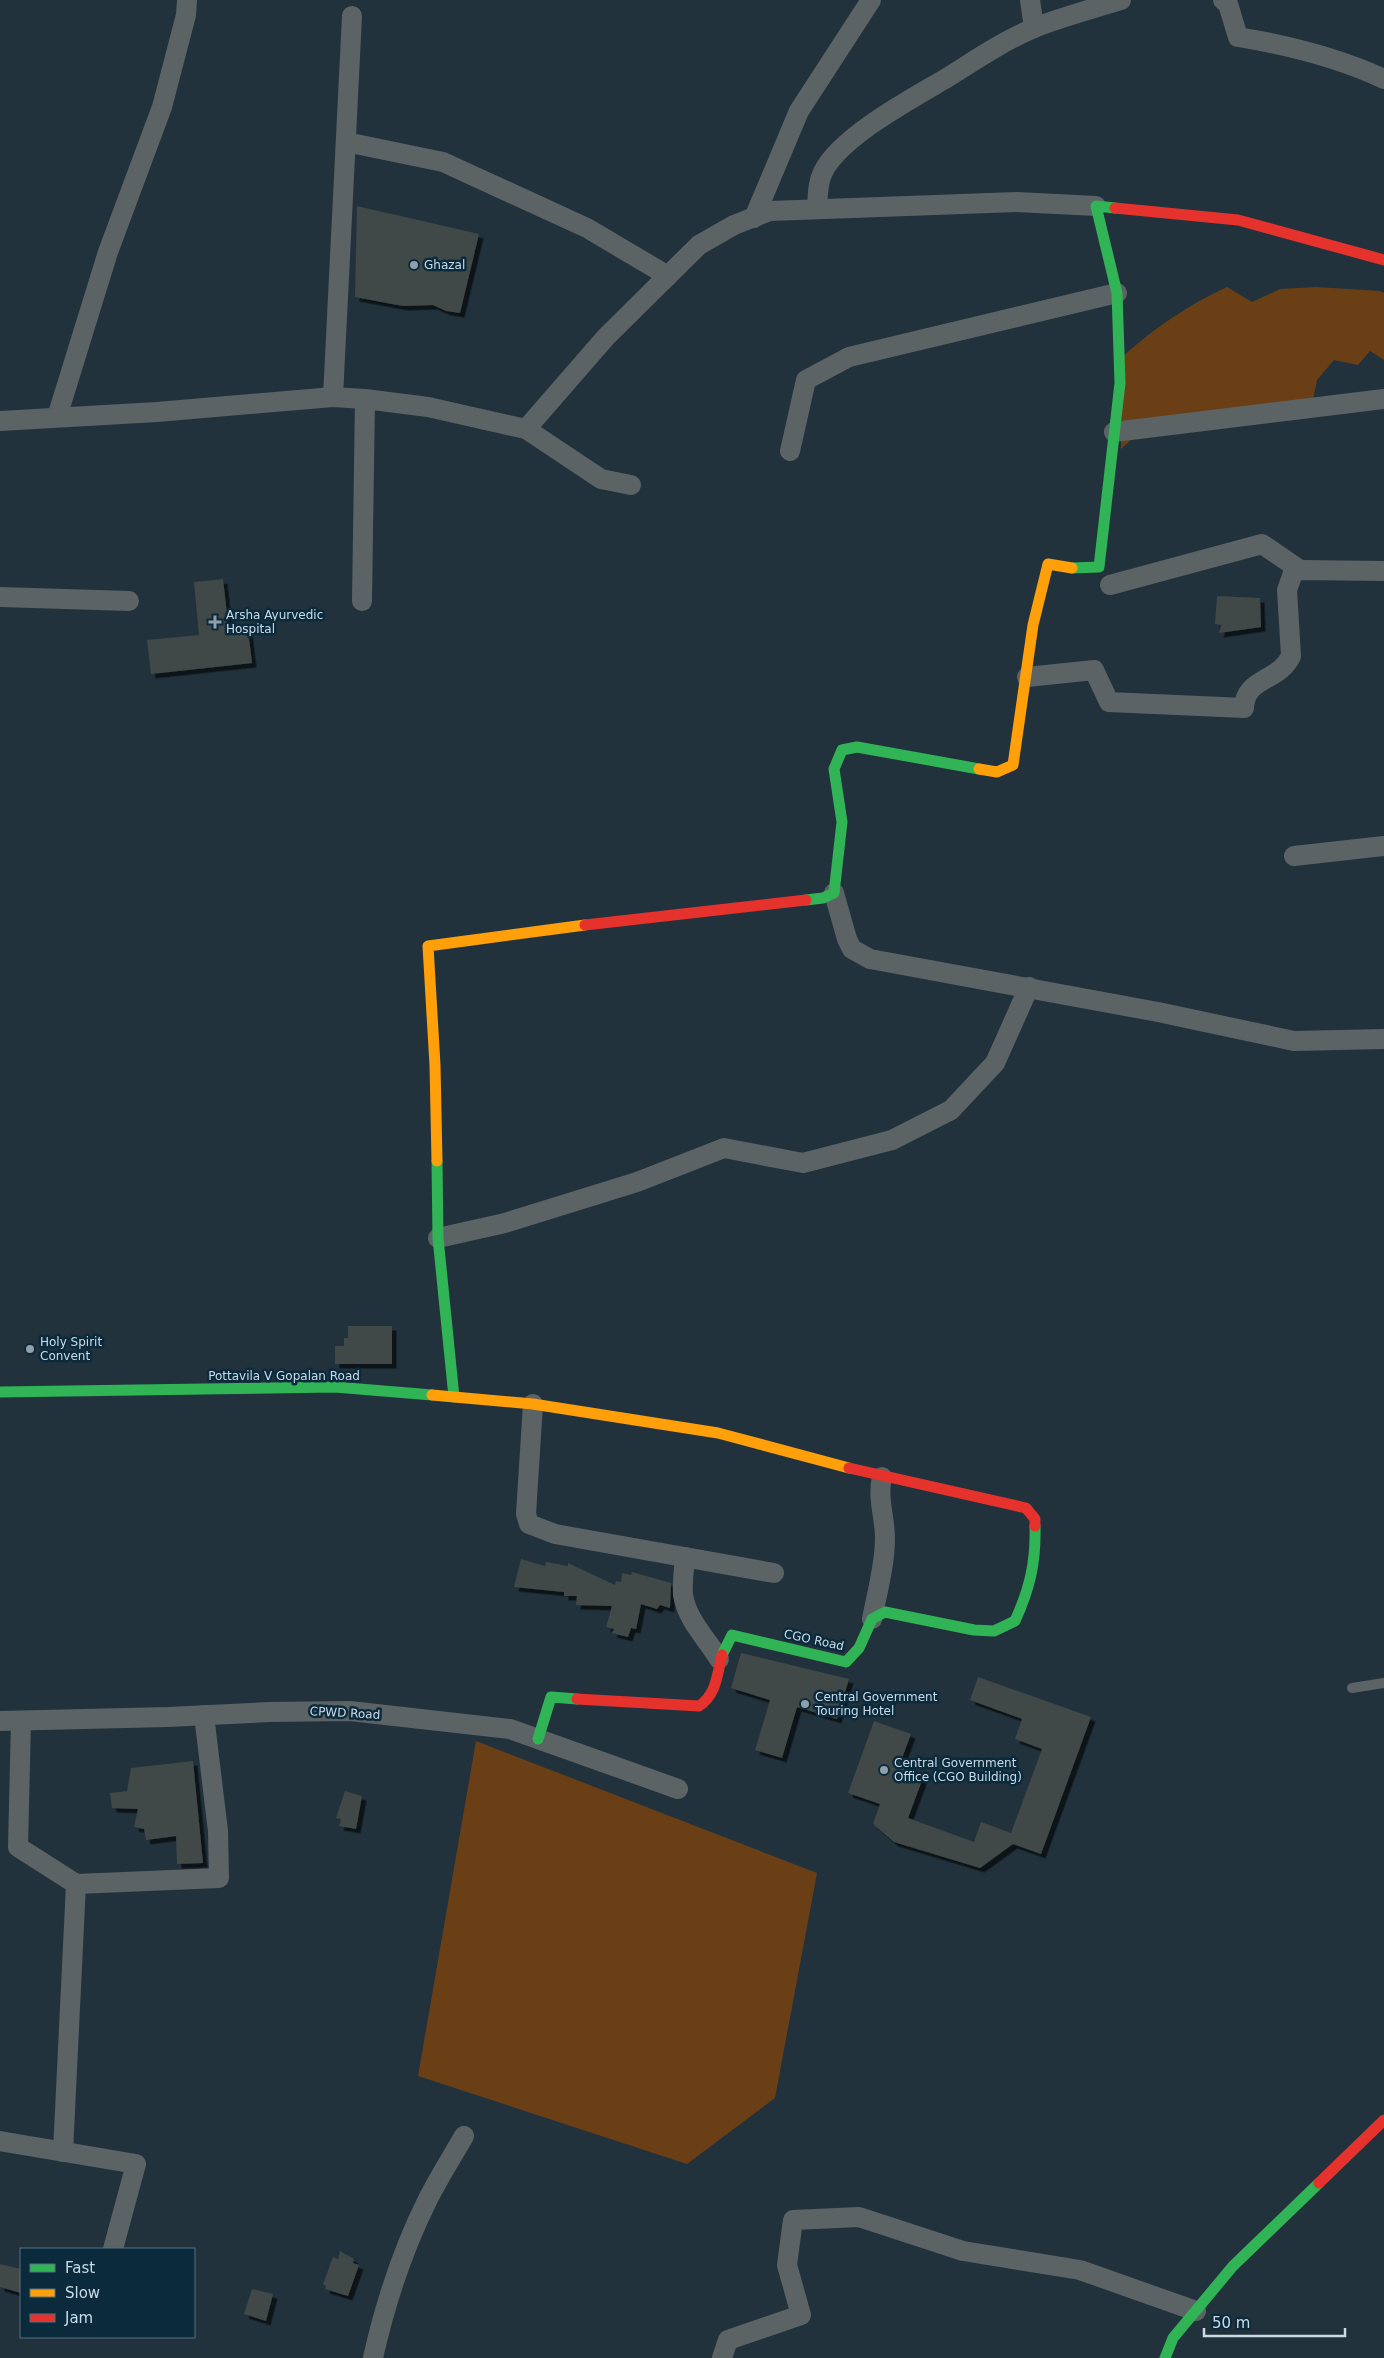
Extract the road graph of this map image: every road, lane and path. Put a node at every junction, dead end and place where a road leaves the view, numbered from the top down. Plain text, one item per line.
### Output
1 (187, 0) edge
2 (870, 0) edge
3 (1030, 0) edge
4 (1121, 0) edge
5 (1223, 0) edge
6 (352, 16) dead end
7 (1034, 28) junction
8 (1384, 79) edge
9 (346, 142) junction
10 (1096, 206) junction
11 (817, 209) junction
12 (754, 218) junction
13 (1384, 260) edge
14 (668, 276) junction
15 (1117, 293) junction
16 (333, 397) junction
17 (365, 399) junction
18 (1384, 399) edge
19 (57, 417) junction
20 (0, 421) edge
21 (526, 429) junction
22 (1114, 432) junction
23 (790, 451) dead end
24 (631, 485) dead end
25 (1300, 570) junction
26 (1384, 571) edge
27 (1110, 585) dead end
28 (0, 597) edge
29 (129, 601) dead end
30 (362, 601) dead end
31 (1027, 677) junction
32 (1384, 846) edge
33 (1294, 856) dead end
34 (834, 893) junction
35 (1030, 987) junction
36 (1384, 1039) edge
37 (438, 1238) junction
38 (0, 1392) edge
39 (454, 1397) junction
40 (533, 1404) junction
41 (882, 1477) junction
42 (685, 1556) junction
43 (774, 1573) dead end
44 (872, 1619) junction
45 (719, 1659) junction
46 (1384, 1683) edge
47 (1352, 1688) dead end
48 (204, 1715) junction
49 (0, 1721) edge
50 (21, 1721) junction
51 (538, 1739) junction
52 (678, 1788) dead end
53 (76, 1884) junction
54 (1384, 2120) edge
55 (464, 2136) dead end
56 (0, 2141) edge
57 (63, 2152) junction
58 (113, 2248) edge
59 (1196, 2311) junction
60 (373, 2358) edge
61 (722, 2358) edge
62 (1165, 2358) edge

1 - 19 street
2 - 12 street
3 - 7 street
4 - 7 street
5 - 8 street
6 - 9 street
7 - 11 street
9 - 14 street
9 - 16 street
10 - 11 street
10 - 13 street
10 - 15 street
11 - 12 street
12 - 14 street
14 - 21 street
15 - 22 street
15 - 23 street
16 - 17 street
16 - 19 street
17 - 21 street
17 - 30 street
18 - 22 street
19 - 20 street
21 - 24 street
22 - 31 street
25 - 26 street
25 - 27 street
25 - 31 street
28 - 29 street
31 - 34 street
32 - 33 street
34 - 35 street
34 - 37 street
35 - 36 street
35 - 37 street
37 - 39 street
38 - 39 street, Pottavila V Gopalan Road
39 - 40 street, Pottavila V Gopalan Road
40 - 41 street, Pottavila V Gopalan Road
40 - 42 street
41 - 44 street
41 - 44 street, Pottavila V Gopalan Road
42 - 43 street
42 - 45 street
44 - 45 street, CGO Road
45 - 51 street, CGO Road
46 - 47 lane
48 - 50 street, CPWD Road
48 - 51 street, CPWD Road
48 - 53 street
49 - 50 street, CPWD Road
50 - 53 street
51 - 52 street, CPWD Road
53 - 57 street
54 - 59 street
55 - 60 street
56 - 57 street
57 - 58 street
59 - 61 street
59 - 62 street

